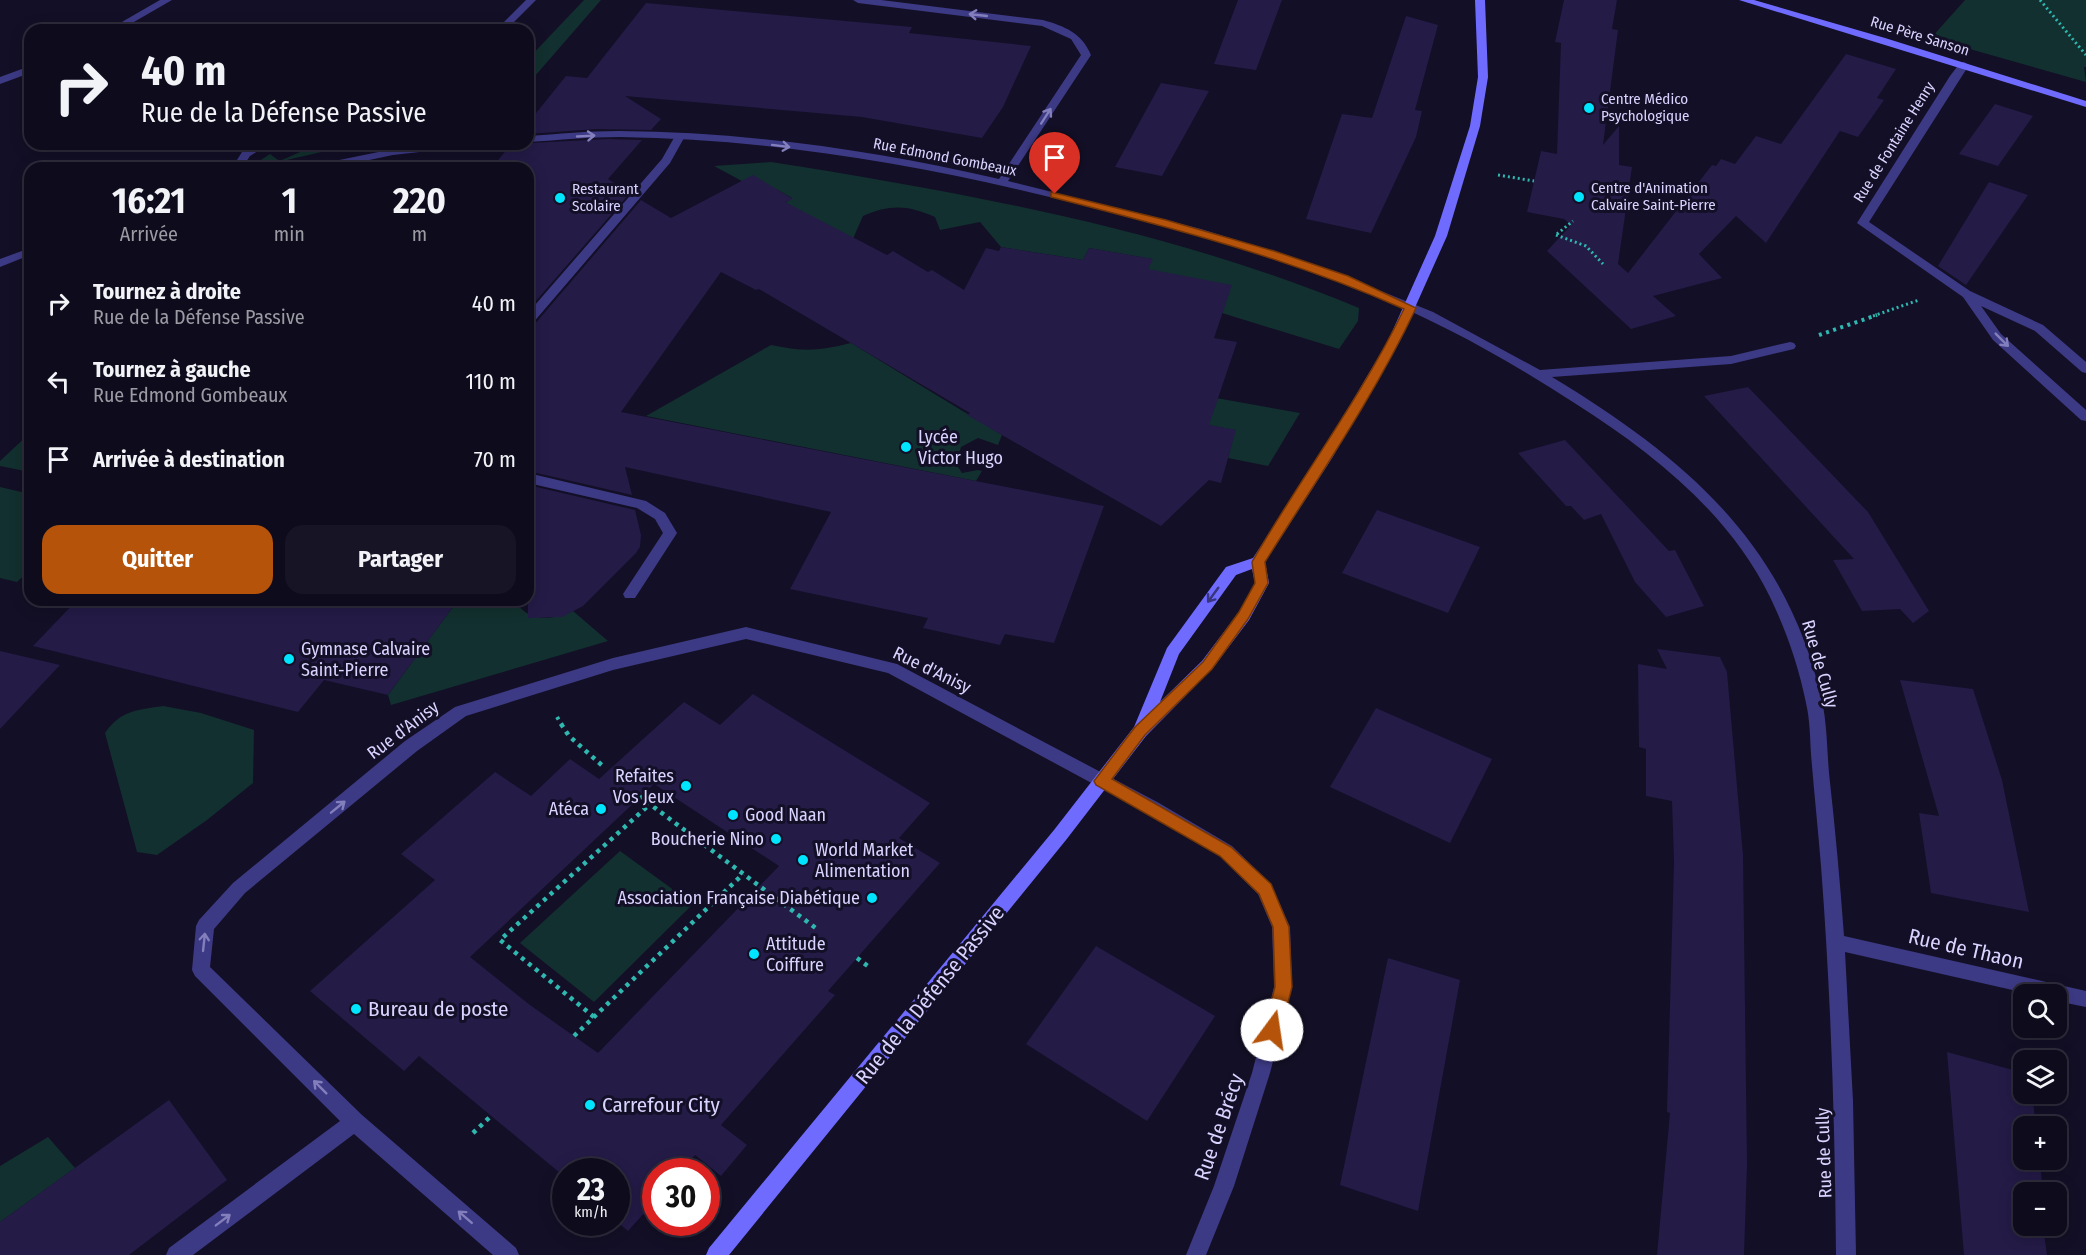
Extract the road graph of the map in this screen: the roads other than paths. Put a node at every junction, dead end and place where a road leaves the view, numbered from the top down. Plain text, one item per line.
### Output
1 (167, 0) edge
2 (531, 0) edge
3 (858, 0) edge
4 (1480, 0) edge
5 (1744, 0) edge
6 (124, 24) edge
7 (507, 24) edge
8 (1964, 65) junction
9 (24, 71) edge
10 (0, 81) edge
11 (2086, 104) edge
12 (679, 138) junction
13 (534, 139) edge
14 (253, 150) edge
15 (389, 150) edge
16 (241, 162) edge
17 (340, 162) edge
18 (1002, 182) junction
19 (24, 253) edge
20 (0, 263) edge
21 (1961, 290) junction
22 (1410, 308) junction
23 (534, 310) edge
24 (1790, 346) road end
25 (2086, 369) edge
26 (1539, 374) junction
27 (2086, 417) edge
28 (534, 479) edge
29 (1258, 562) junction
30 (630, 594) dead end
31 (1140, 731) junction
32 (1102, 781) junction
33 (1837, 942) junction
34 (2086, 999) edge
35 (355, 1122) junction
36 (176, 1255) edge
37 (509, 1255) edge
38 (716, 1255) edge
39 (1196, 1255) edge
40 (1846, 1255) edge

1 - 6 street
2 - 7 street
18 -> 3 street
4 - 22 street
5 - 8 street, Rue Père Sanson
8 - 11 street, Rue Père Sanson
8 - 21 street, Rue de Fontaine Henry
9 - 10 street
13 -> 12 street, Rue Edmond Gombeaux
12 -> 18 street, Rue Edmond Gombeaux
12 - 23 street
14 - 16 street
15 - 17 street
18 - 22 street, Rue Edmond Gombeaux
19 - 20 street
21 - 25 street, Rue de Fontaine Henry
21 -> 27 street, Rue de Fontaine Henry
22 - 26 street, Rue de Cully
22 - 29 street
24 - 26 street
26 - 33 street, Rue de Cully
28 - 30 street
29 -> 31 street, Rue de la Défense Passive
29 - 31 street, Rue de la Défense Passive
31 - 32 street, Rue de la Défense Passive
35 -> 32 street, Rue d'Anisy
32 - 38 street, Rue de la Défense Passive
32 - 39 street, Rue de Brécy
33 - 34 street, Rue de Thaon
33 - 40 street, Rue de Cully
36 -> 35 street
37 -> 35 street, Rue d'Anisy

